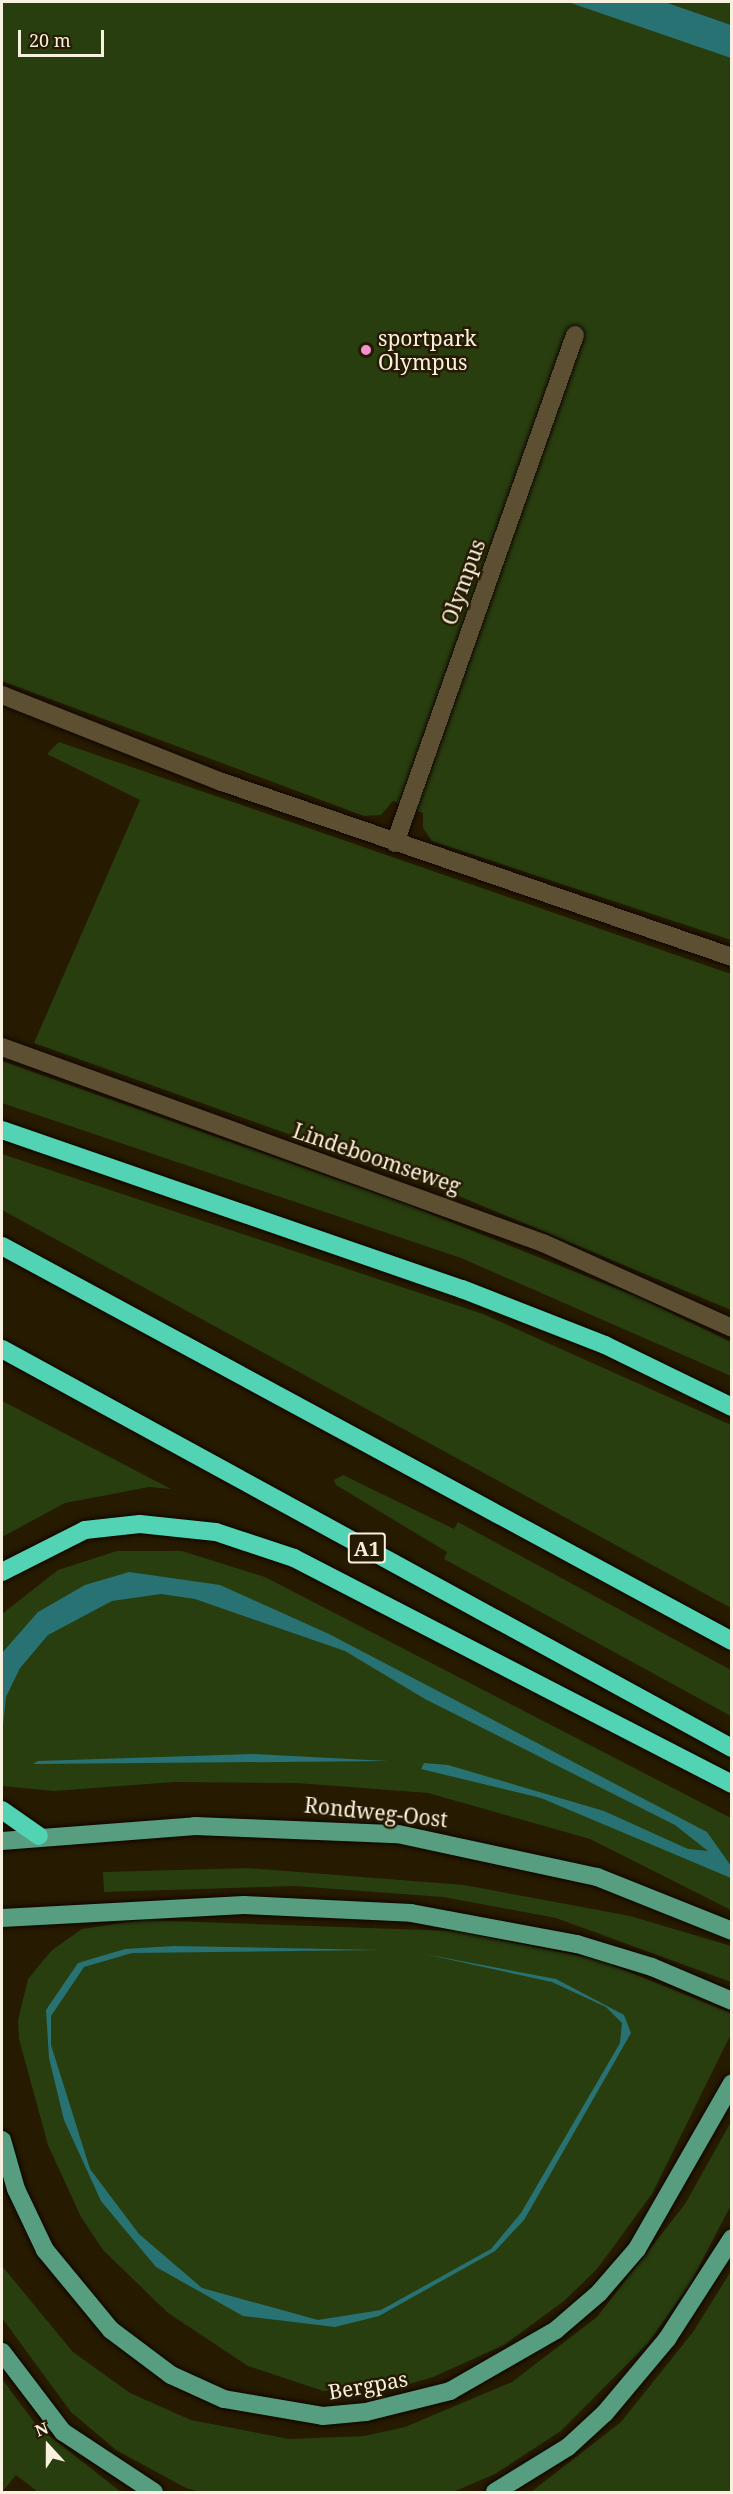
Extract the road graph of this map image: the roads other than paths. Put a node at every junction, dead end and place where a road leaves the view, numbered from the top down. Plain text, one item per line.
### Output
1 (575, 335) dead end
2 (2, 695) edge
3 (395, 843) junction
4 (732, 957) edge
5 (2, 1047) edge
6 (2, 1130) edge
7 (2, 1246) edge
8 (732, 1328) edge
9 (2, 1349) edge
10 (732, 1407) edge
11 (2, 1572) edge
12 (732, 1641) edge
13 (732, 1748) edge
14 (732, 1784) edge
15 (2, 1810) edge
16 (39, 1836) junction
17 (2, 1841) edge
18 (2, 1918) edge
19 (732, 1930) edge
20 (732, 2001) edge
21 (732, 2083) edge
22 (2, 2140) edge
23 (732, 2238) edge
24 (2, 2352) edge
25 (154, 2493) edge
26 (495, 2493) edge

1 - 3 street, Olympus
2 - 3 street
3 - 4 street
5 - 8 street, Lindeboomseweg
6 - 10 highway
7 - 12 highway
9 - 13 highway, A1
11 - 14 highway, A1
15 - 16 highway
16 - 17 main road, Rondweg-Oost
16 - 19 main road, Rondweg-Oost
18 - 20 main road
21 - 22 main road, Bergpas
23 - 26 main road
24 - 25 main road

